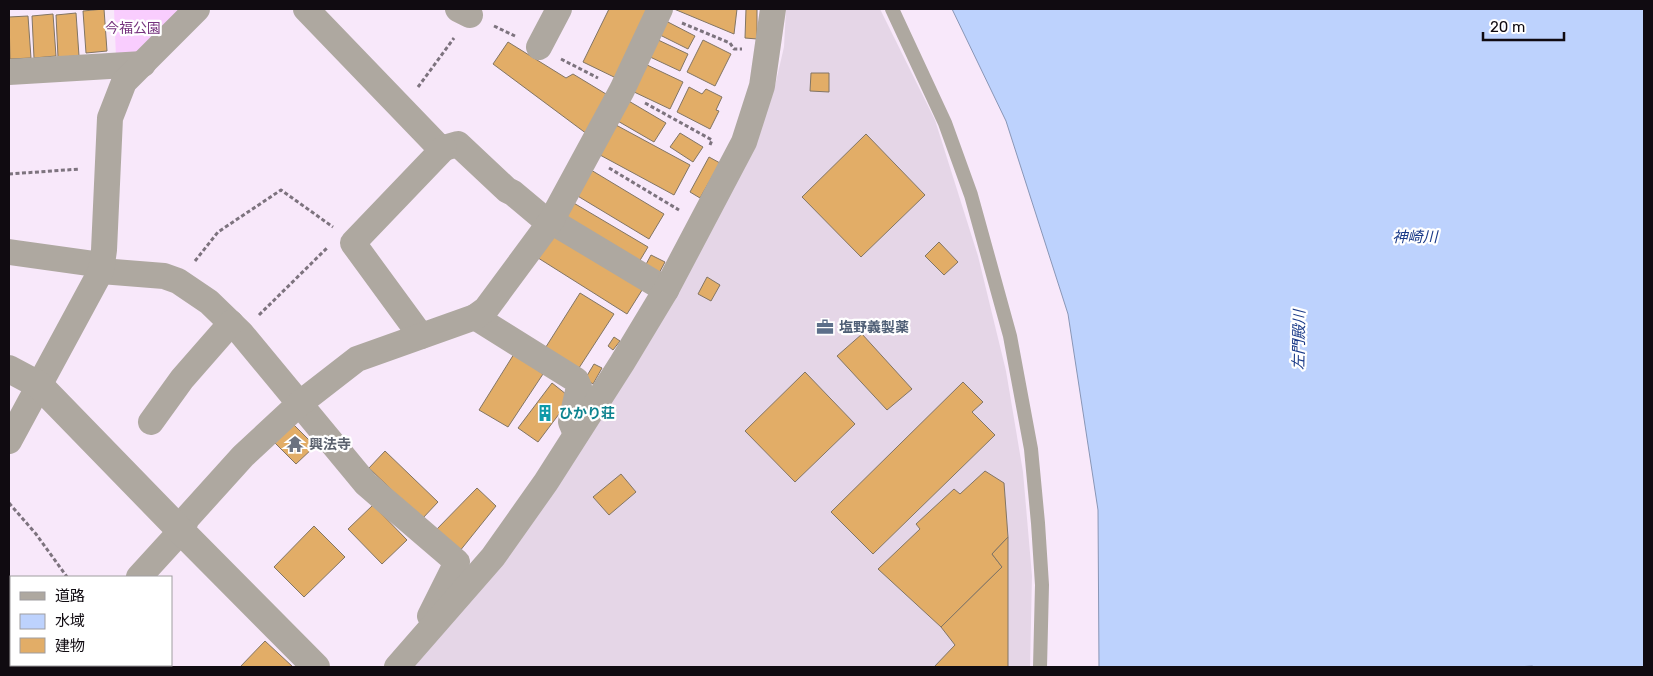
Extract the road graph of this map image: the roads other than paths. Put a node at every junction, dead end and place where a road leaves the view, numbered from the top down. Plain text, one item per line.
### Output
1 (196, 9) edge
2 (559, 9) edge
3 (773, 9) edge
4 (892, 9) edge
5 (660, 11) edge
6 (320, 13) edge
7 (539, 47) dead end
8 (142, 64) junction
9 (9, 72) edge
10 (444, 148) junction
11 (550, 222) junction
12 (9, 252) edge
13 (102, 268) junction
14 (666, 290) junction
15 (474, 317) junction
16 (236, 328) junction
17 (421, 336) junction
18 (9, 369) edge
19 (39, 385) junction
20 (299, 404) junction
21 (151, 422) dead end
22 (12, 431) edge
23 (576, 434) junction
24 (181, 531) junction
25 (493, 557) junction
26 (454, 560) junction
27 (140, 576) edge
28 (423, 637) junction
29 (316, 667) edge
30 (396, 667) edge
31 (1040, 667) edge

1 - 8 street
2 - 7 street
3 - 14 street
4 - 31 lane
5 - 11 street
6 - 10 street
8 - 9 street
8 - 13 street
10 - 11 street
10 - 17 street
11 - 14 street
11 - 15 street
12 - 13 street
13 - 16 street
13 - 19 street
14 - 23 street
15 - 17 street
15 - 23 street
16 - 20 street
16 - 21 street
17 - 20 street
18 - 19 street
19 - 22 street
19 - 24 street
20 - 24 street
20 - 26 street
23 - 25 street
24 - 27 street
24 - 29 street
25 - 26 street
25 - 28 street
26 - 28 street
28 - 30 street

